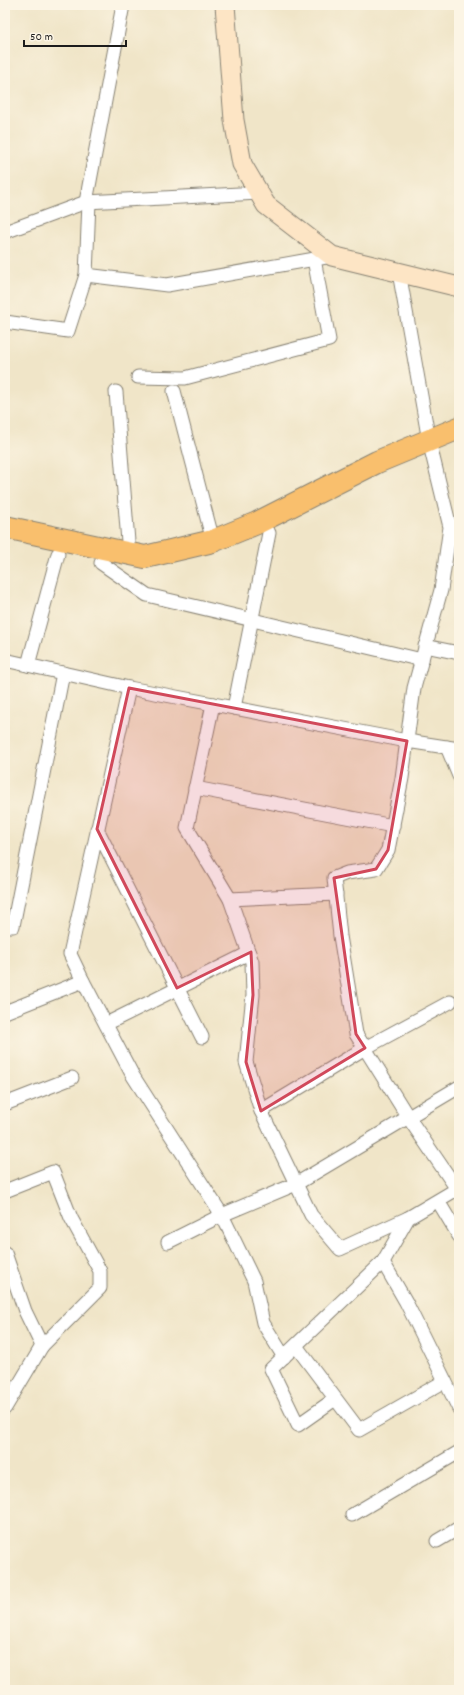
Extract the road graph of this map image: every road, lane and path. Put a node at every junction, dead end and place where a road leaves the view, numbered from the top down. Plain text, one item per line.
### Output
1 (123, 5) edge
2 (225, 5) edge
3 (259, 193) junction
4 (88, 202) junction
5 (5, 232) edge
6 (323, 258) junction
7 (399, 272) junction
8 (86, 275) junction
9 (459, 287) edge
10 (5, 322) edge
11 (138, 377) dead end
12 (174, 391) dead end
13 (116, 392) dead end
14 (459, 428) edge
15 (459, 443) edge
16 (431, 448) junction
17 (5, 527) edge
18 (269, 533) junction
19 (213, 541) junction
20 (5, 542) edge
21 (58, 554) junction
22 (129, 554) junction
23 (101, 563) junction
24 (253, 620) junction
25 (425, 646) junction
26 (459, 652) edge
27 (5, 660) edge
28 (422, 660) junction
29 (28, 665) junction
30 (63, 673) junction
31 (129, 688) junction
32 (212, 704) junction
33 (234, 708) junction
34 (406, 741) junction
35 (453, 748) edge
36 (459, 776) edge
37 (195, 788) junction
38 (393, 826) junction
39 (97, 829) junction
40 (336, 894) junction
41 (230, 899) junction
42 (5, 926) edge
43 (249, 954) junction
44 (83, 981) junction
45 (177, 988) junction
46 (450, 1002) dead end
47 (5, 1012) edge
48 (106, 1024) junction
49 (202, 1037) dead end
50 (365, 1048) junction
51 (72, 1078) dead end
52 (459, 1087) edge
53 (5, 1104) edge
54 (261, 1111) junction
55 (408, 1117) junction
56 (54, 1167) dead end
57 (296, 1184) junction
58 (5, 1188) edge
59 (458, 1189) edge
60 (5, 1191) edge
61 (438, 1201) junction
62 (222, 1215) junction
63 (408, 1218) junction
64 (459, 1236) edge
65 (168, 1242) dead end
66 (5, 1253) edge
67 (383, 1262) junction
68 (42, 1346) junction
69 (296, 1346) junction
70 (284, 1357) junction
71 (445, 1381) junction
72 (335, 1399) junction
73 (5, 1408) edge
74 (459, 1409) edge
75 (459, 1452) edge
76 (352, 1515) dead end
77 (459, 1528) edge
78 (437, 1541) dead end

1 - 4 street
2 - 3 street
3 - 4 street
3 - 6 street
4 - 5 street
4 - 8 street
6 - 7 street
6 - 8 street
6 - 11 street
7 - 9 street
7 - 16 street
8 - 10 street
12 - 19 street
13 - 22 street
14 - 16 highway
15 - 16 highway
16 - 18 highway
16 - 19 highway
16 - 25 street
17 - 22 highway
18 - 23 highway
18 - 24 street
19 - 22 highway
20 - 21 highway
21 - 23 highway
21 - 29 street
23 - 24 street
24 - 28 street
24 - 33 street
25 - 26 street
25 - 28 street
27 - 29 street
28 - 34 street
29 - 30 street
30 - 31 street
30 - 42 street
31 - 32 street
31 - 39 street
32 - 33 street
32 - 37 street
33 - 34 street
34 - 35 street
34 - 38 street
35 - 36 street
37 - 38 street
37 - 41 street
38 - 40 street
39 - 44 street
39 - 45 street
40 - 41 street
40 - 50 street
41 - 43 street
43 - 45 street
43 - 54 street
44 - 47 street
44 - 48 street
45 - 48 street
45 - 49 street
46 - 50 street
48 - 62 street
50 - 54 street
50 - 55 street
51 - 53 street
52 - 55 street
54 - 57 street
55 - 57 street
55 - 59 street
56 - 58 street
57 - 62 street
57 - 63 street
59 - 61 street
60 - 68 street
61 - 63 street
61 - 64 street
62 - 65 street
62 - 70 street
63 - 67 street
66 - 68 street
67 - 69 street
67 - 71 street
68 - 73 street
69 - 70 street
69 - 72 street
70 - 72 street
71 - 72 street
71 - 74 street
75 - 76 street
77 - 78 street

